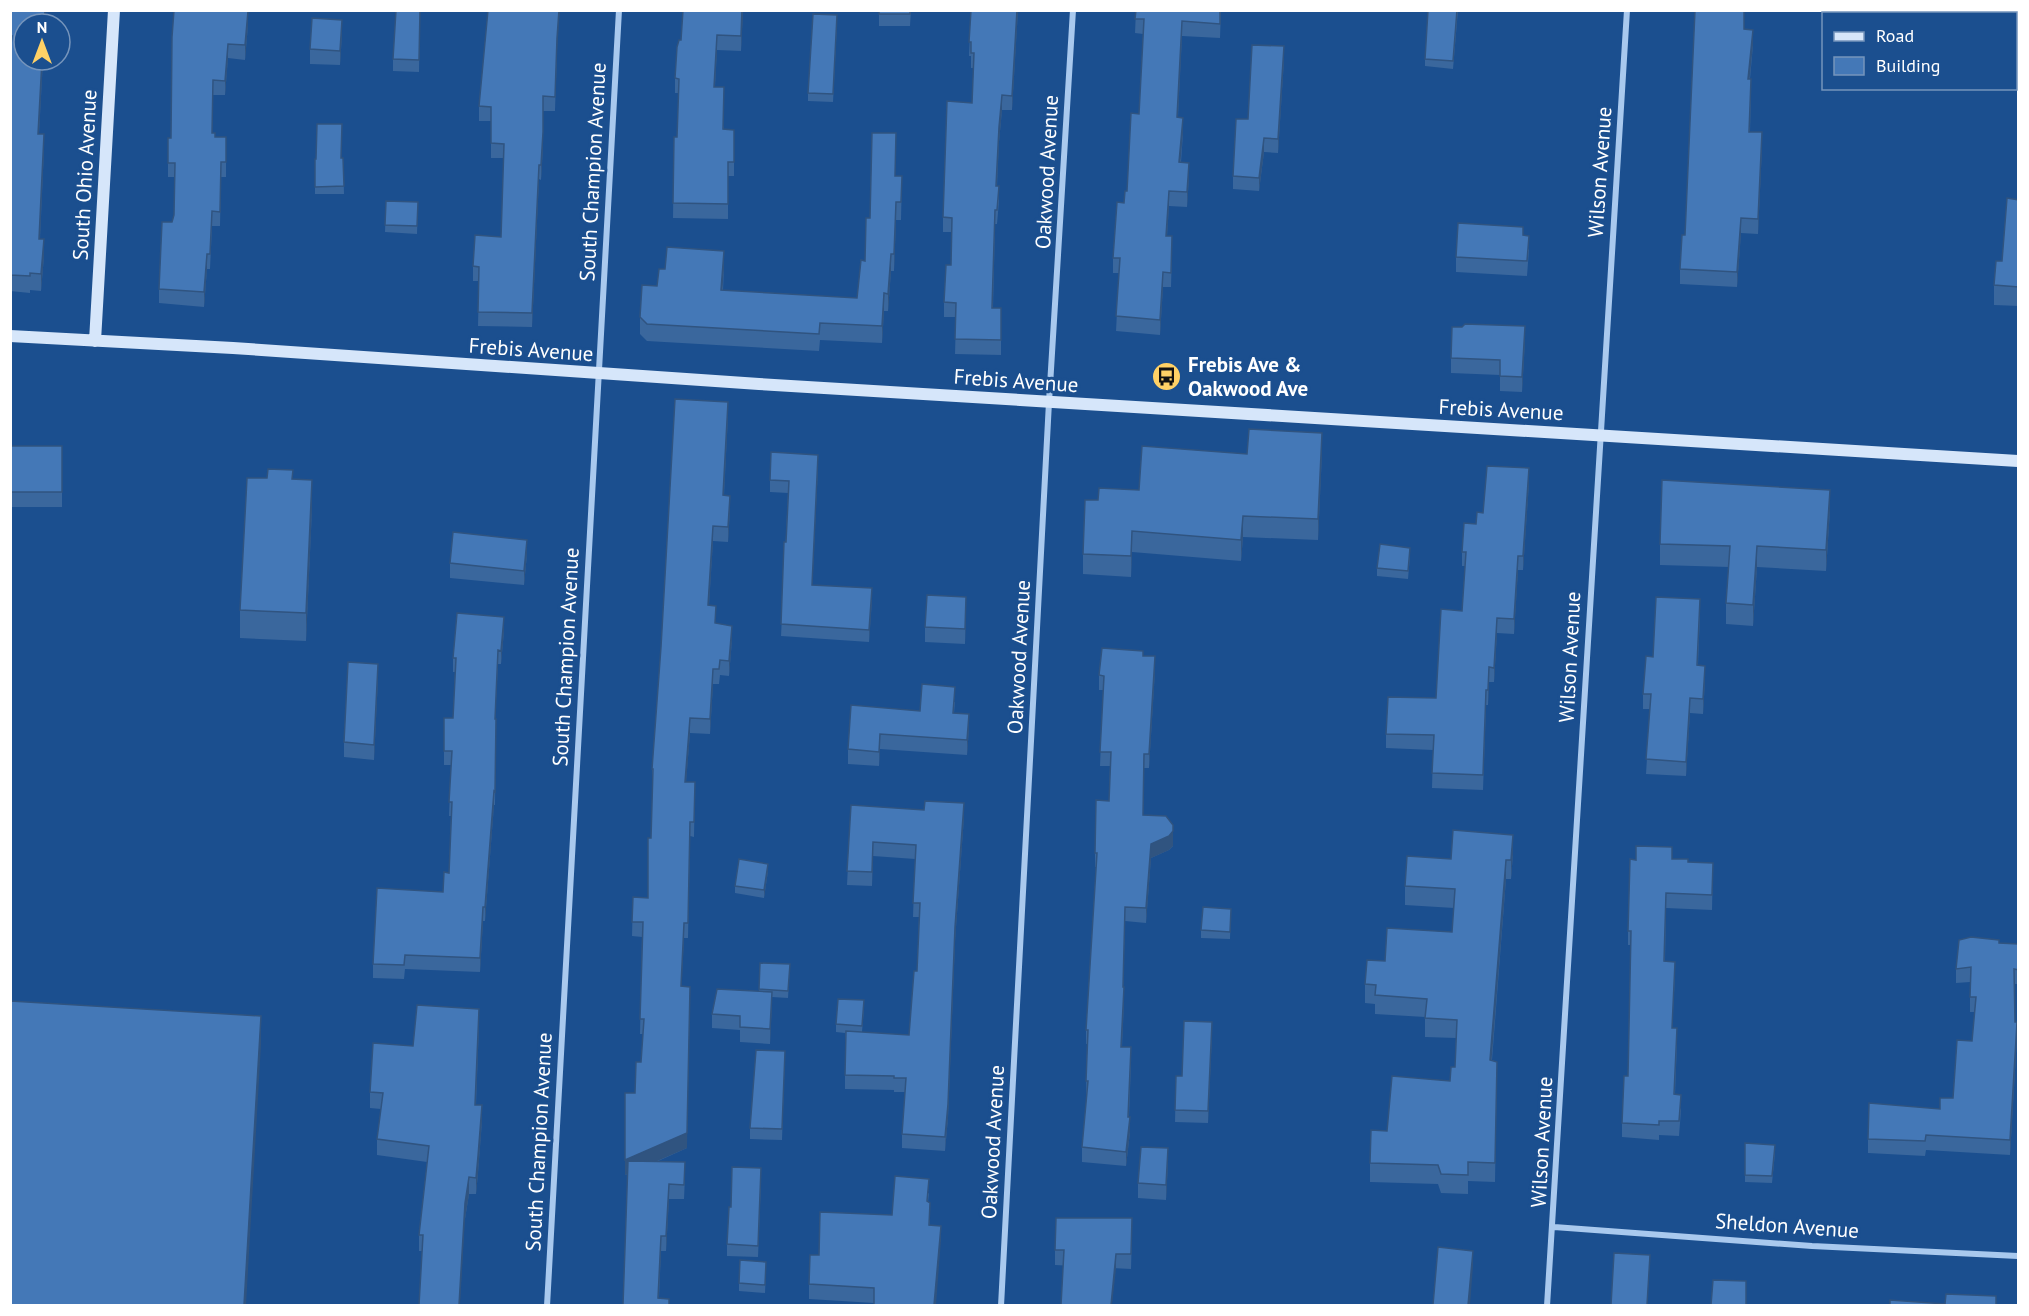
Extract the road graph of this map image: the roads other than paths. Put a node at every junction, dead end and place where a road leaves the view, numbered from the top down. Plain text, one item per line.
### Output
1 (114, 10) edge
2 (619, 10) edge
3 (1073, 10) edge
4 (1627, 10) edge
5 (10, 336) edge
6 (95, 341) junction
7 (598, 374) junction
8 (1049, 402) junction
9 (1600, 436) junction
10 (2019, 461) edge
11 (1554, 1227) junction
12 (2019, 1256) edge
13 (547, 1305) edge
14 (1001, 1305) edge
15 (1547, 1305) edge

1 - 6 main road, South Ohio Avenue
2 - 7 street, South Champion Avenue
3 - 8 street, Oakwood Avenue
4 - 9 street, Wilson Avenue
5 - 6 main road, Frebis Avenue
6 - 7 main road, Frebis Avenue
7 - 8 main road, Frebis Avenue
7 - 13 street, South Champion Avenue
8 - 9 main road, Frebis Avenue
8 - 14 street, Oakwood Avenue
9 - 10 main road, Frebis Avenue
9 - 11 street, Wilson Avenue
11 - 12 street, Sheldon Avenue
11 - 15 street, Wilson Avenue

